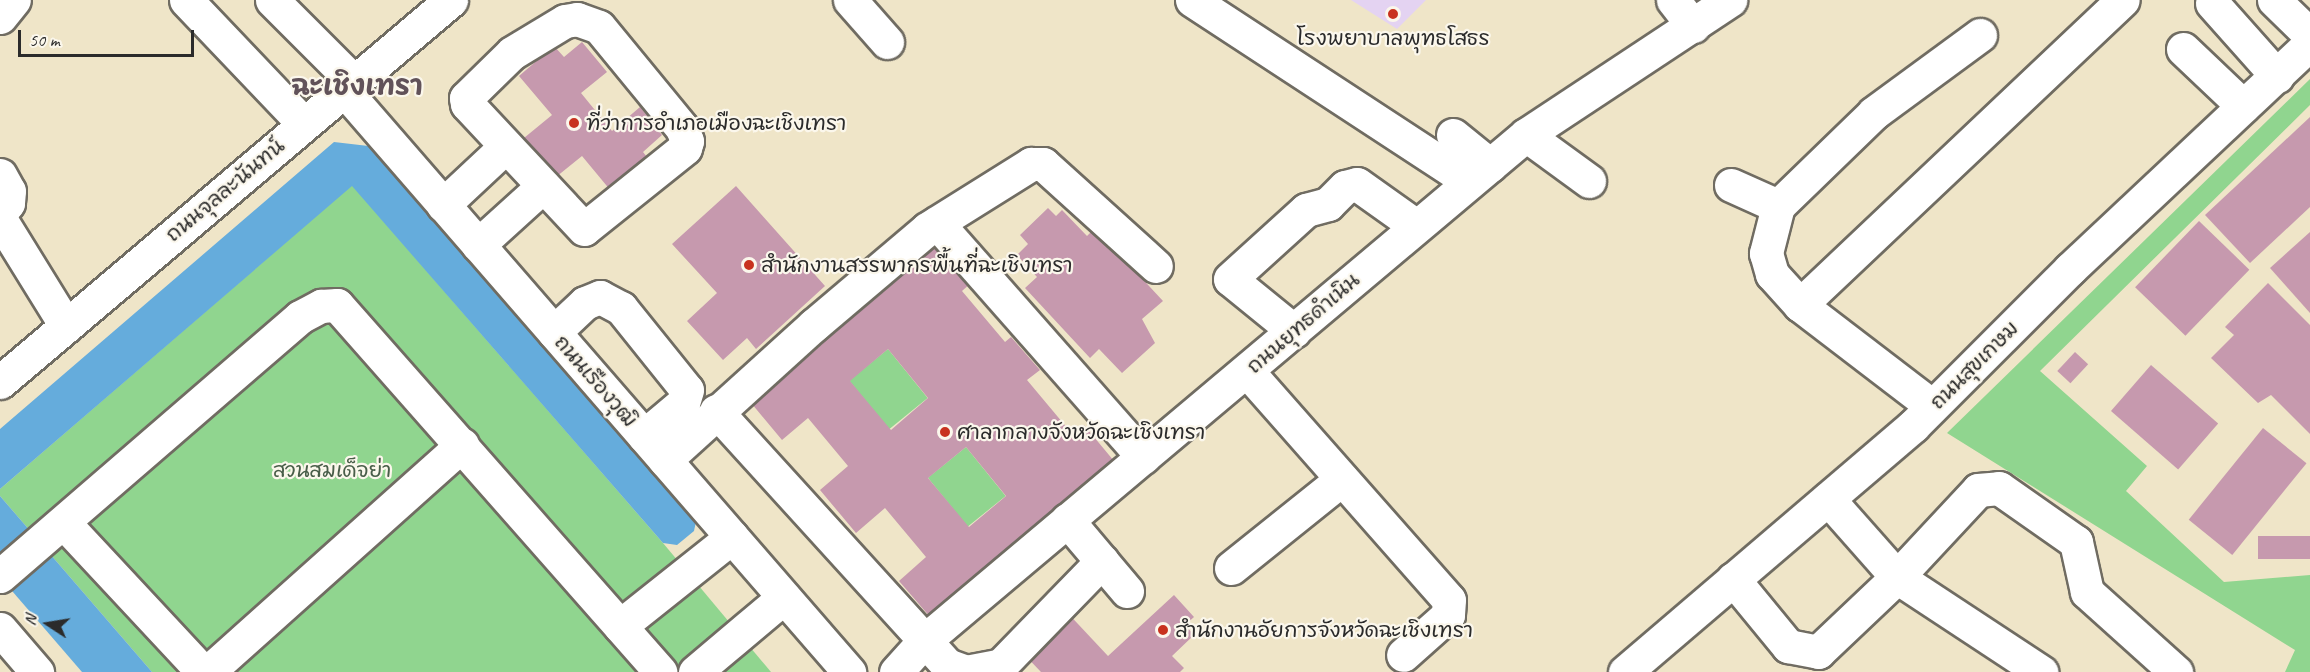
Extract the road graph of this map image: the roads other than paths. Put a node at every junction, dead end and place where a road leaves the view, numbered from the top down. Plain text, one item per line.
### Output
1 (14, 0) edge
2 (272, 0) edge
3 (1192, 0) edge
4 (1673, 0) edge
5 (1730, 0) edge
6 (2123, 0) edge
7 (2274, 0) edge
8 (447, 1) edge
9 (854, 2) edge
10 (194, 3) edge
11 (2212, 3) dead end
12 (0, 17) edge
13 (1693, 26) junction
14 (1980, 34) dead end
15 (2310, 35) edge
16 (887, 42) dead end
17 (2310, 44) edge
18 (2183, 49) dead end
19 (2277, 76) junction
20 (349, 86) junction
21 (2243, 106) junction
22 (303, 124) junction
23 (1453, 135) dead end
24 (1526, 135) junction
25 (506, 146) junction
26 (1479, 173) junction
27 (0, 175) edge
28 (1589, 181) dead end
29 (1731, 185) dead end
30 (543, 186) junction
31 (443, 205) junction
32 (1778, 206) junction
33 (0, 213) edge
34 (0, 219) edge
35 (937, 223) junction
36 (1416, 226) junction
37 (478, 245) junction
38 (1156, 266) dead end
39 (1800, 305) junction
40 (66, 326) junction
41 (1294, 331) junction
42 (554, 332) junction
43 (1247, 371) junction
44 (0, 382) edge
45 (1932, 406) junction
46 (716, 411) junction
47 (462, 445) junction
48 (655, 448) junction
49 (1143, 457) junction
50 (1342, 479) junction
51 (1828, 499) junction
52 (1067, 520) junction
53 (54, 530) junction
54 (732, 537) junction
55 (1102, 561) junction
56 (1231, 568) dead end
57 (0, 576) edge
58 (1897, 577) junction
59 (1733, 579) junction
60 (1128, 591) dead end
61 (784, 597) junction
62 (620, 626) junction
63 (0, 629) edge
64 (924, 640) junction
65 (1403, 655) dead end
66 (1633, 669) edge
67 (37, 672) edge
68 (203, 672) edge
69 (208, 672) edge
70 (660, 672) edge
71 (694, 672) edge
72 (849, 672) edge
73 (896, 672) edge
74 (2042, 672) edge
75 (2176, 672) edge

1 - 12 street
2 - 20 street, ถนนเรืองวุฒิ
3 - 26 street
4 - 13 street
5 - 13 street, ถนนยุทธดำเนิน
6 - 39 street
7 - 15 street
8 - 20 street, ถนนจุลละนันทน์
9 - 16 street
10 - 22 street
11 - 19 street
13 - 24 street, ถนนยุทธดำเนิน
14 - 32 street
17 - 19 street, ถนนสุขเกษม
18 - 21 street
19 - 21 street, ถนนสุขเกษม
20 - 22 street, ถนนจุลละนันทน์
20 - 31 street, ถนนเรืองวุฒิ
21 - 45 street, ถนนสุขเกษม
22 - 40 street, ถนนจุลละนันทน์
23 - 26 street
24 - 26 street, ถนนยุทธดำเนิน
24 - 28 street
25 - 30 street
25 - 30 street
25 - 31 street
26 - 36 street, ถนนยุทธดำเนิน
27 - 33 street
29 - 32 street
30 - 37 street
31 - 37 street, ถนนเรืองวุฒิ
32 - 39 street
34 - 40 street
35 - 38 street
35 - 46 street
35 - 49 street
36 - 41 street, ถนนยุทธดำเนิน
36 - 41 street
37 - 42 street, ถนนเรืองวุฒิ
39 - 45 street
40 - 44 street, ถนนจุลละนันทน์
41 - 43 street, ถนนยุทธดำเนิน
42 - 48 street, ถนนเรืองวุฒิ
42 - 48 street
43 - 49 street, ถนนยุทธดำเนิน
43 - 50 street
45 - 51 street, ถนนสุขเกษม
46 - 48 street
46 - 64 street
47 - 53 street
47 - 62 street
47 - 69 street
48 - 54 street, ถนนเรืองวุฒิ
49 - 52 street, ถนนยุทธดำเนิน
50 - 56 street
50 - 65 street
51 - 58 street
51 - 59 street, ถนนสุขเกษม
52 - 55 street
52 - 64 street, ถนนยุทธดำเนิน
53 - 57 street
53 - 68 street
54 - 61 street, ถนนเรืองวุฒิ
54 - 62 street
55 - 60 street
55 - 64 street
58 - 59 street
58 - 74 street
58 - 75 street
59 - 66 street, ถนนสุขเกษม
61 - 71 street
61 - 72 street, ถนนเรืองวุฒิ
62 - 70 street
63 - 67 street
64 - 73 street, ถนนยุทธดำเนิน

